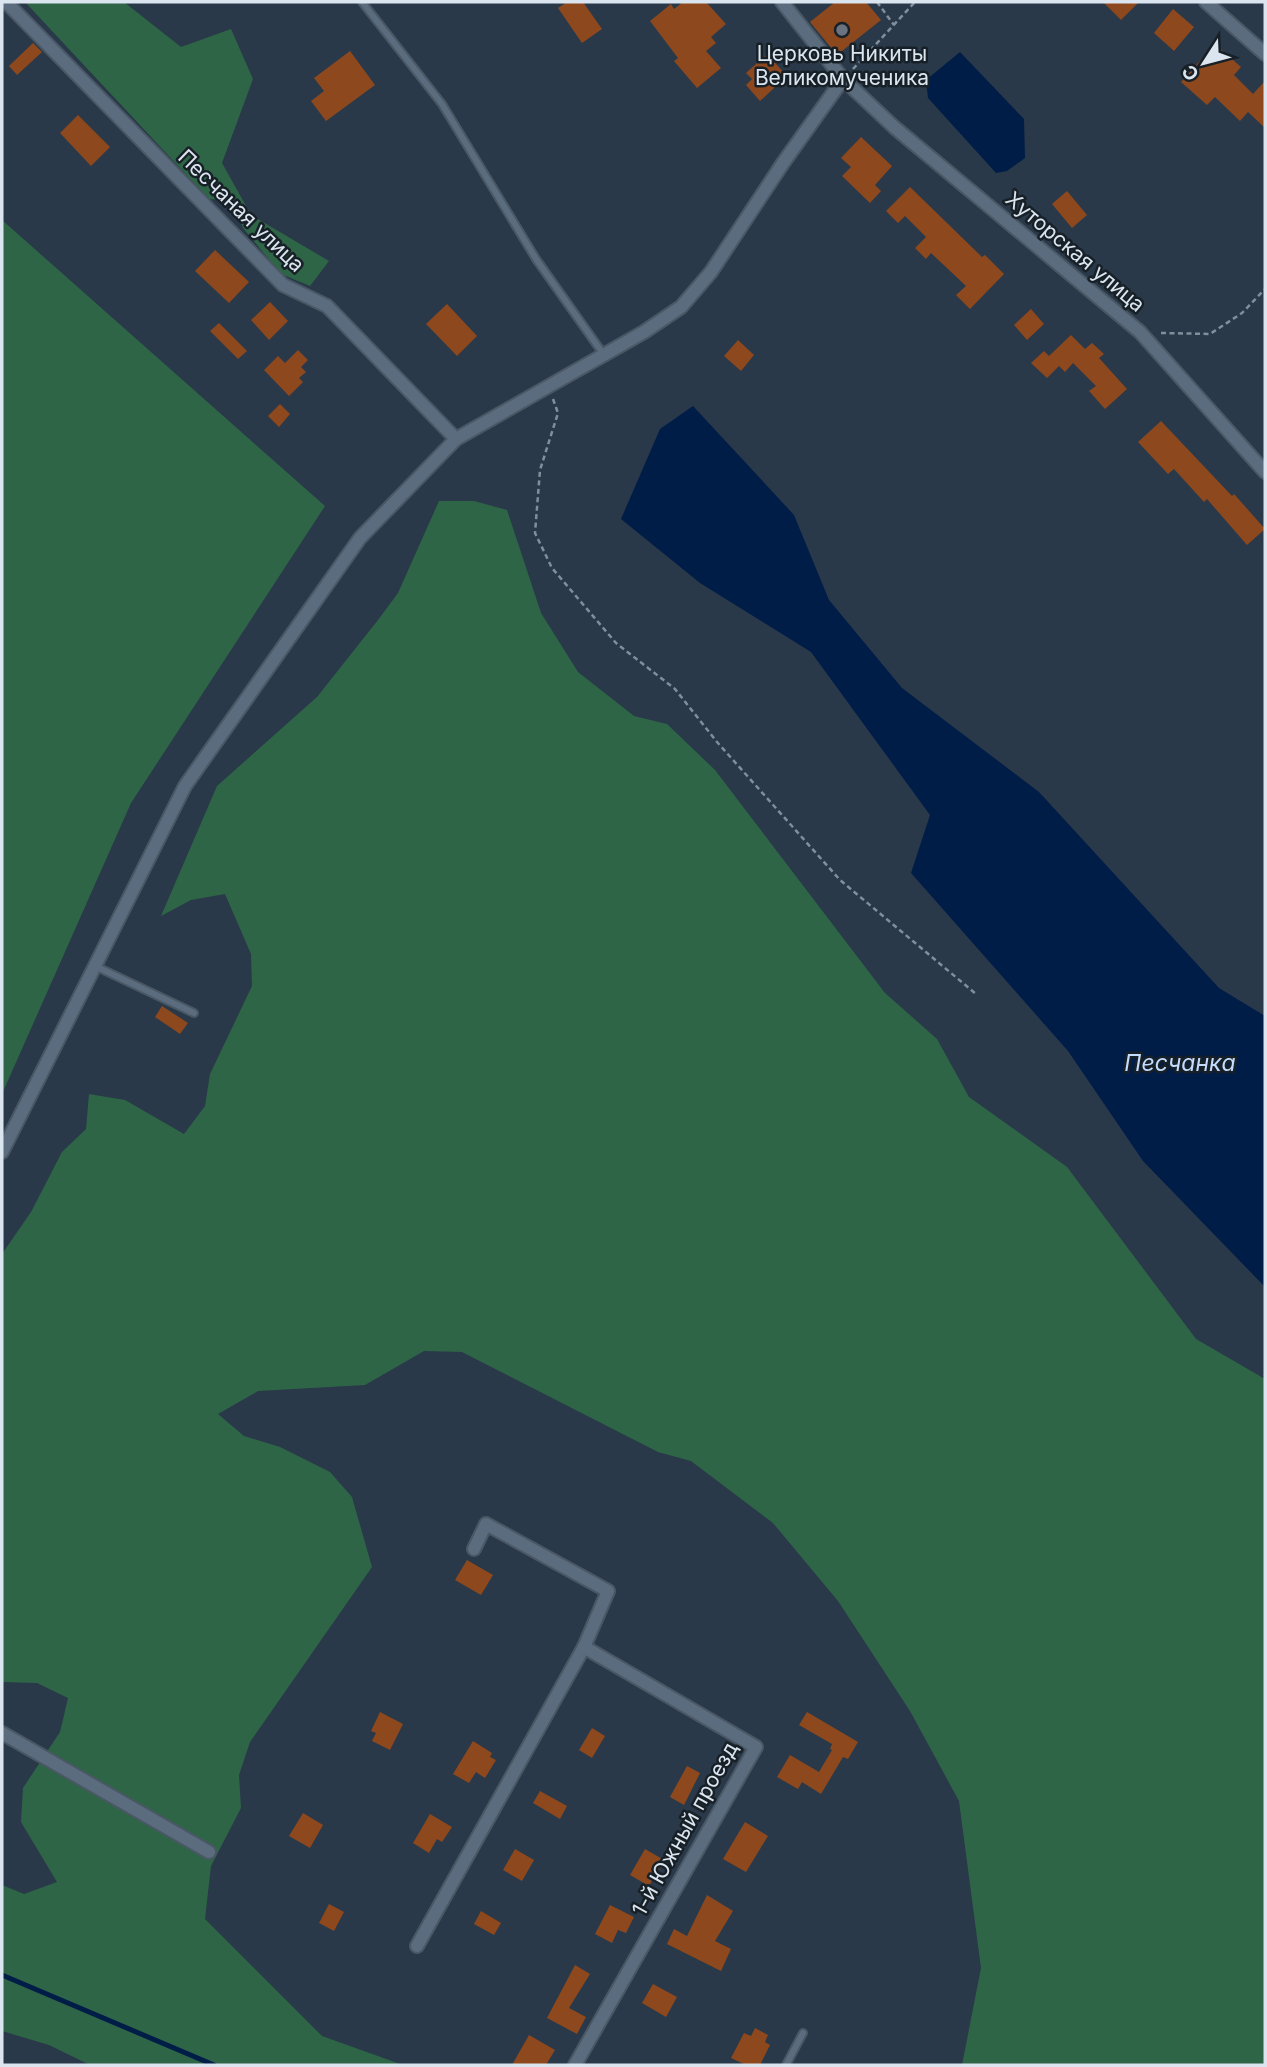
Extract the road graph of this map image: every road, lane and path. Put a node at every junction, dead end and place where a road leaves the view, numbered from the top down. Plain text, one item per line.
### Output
1 (5, 2) edge
2 (362, 2) edge
3 (782, 2) edge
4 (877, 2) edge
5 (915, 2) edge
6 (1206, 2) edge
7 (894, 25) junction
8 (1265, 54) edge
9 (843, 79) junction
10 (1265, 289) edge
11 (1140, 332) junction
12 (604, 355) junction
13 (548, 386) junction
14 (456, 439) junction
15 (1265, 472) edge
16 (95, 966) junction
17 (976, 994) dead end
18 (194, 1013) dead end
19 (2, 1152) edge
20 (474, 1549) dead end
21 (584, 1647) junction
22 (2, 1733) edge
23 (209, 1852) dead end
24 (417, 1946) dead end
25 (803, 2033) dead end
26 (575, 2065) edge
27 (786, 2065) edge

1 - 14 street, Песчаная улица
2 - 12 lane
3 - 9 street, Хуторская улица
4 - 7 path
5 - 7 path
6 - 8 street
7 - 9 path
9 - 11 street, Хуторская улица
9 - 12 street
10 - 11 path
11 - 15 street, Хуторская улица
12 - 13 street
13 - 14 street
13 - 17 path
14 - 16 street
16 - 18 lane
16 - 19 street
20 - 21 street
21 - 24 street
21 - 26 street, 1-й Южный проезд
22 - 23 street
25 - 27 lane

